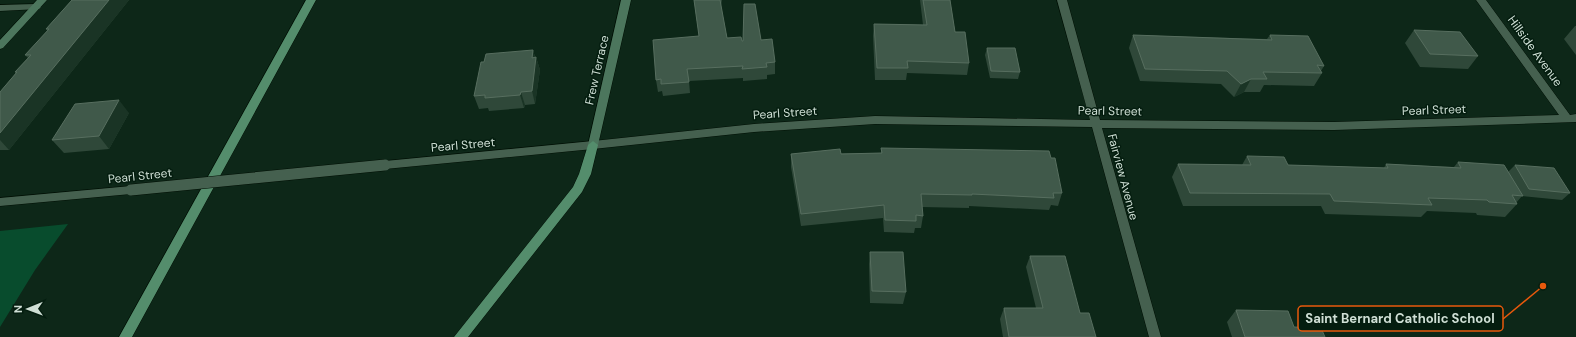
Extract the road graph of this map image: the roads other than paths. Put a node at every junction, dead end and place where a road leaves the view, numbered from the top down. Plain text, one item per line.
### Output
1 (310, 0) edge
2 (626, 0) edge
3 (1062, 0) edge
4 (1481, 0) edge
5 (39, 3) edge
6 (0, 8) edge
7 (0, 46) edge
8 (1572, 118) edge
9 (1096, 124) junction
10 (593, 145) junction
11 (0, 202) edge
12 (125, 337) edge
13 (460, 337) edge
14 (1155, 337) edge

1 - 12 main road
2 - 10 main road, Frew Terrace
3 - 9 street, Fairview Avenue
4 - 8 street, Hillside Avenue
5 - 6 street
5 - 7 main road
8 - 9 street, Pearl Street
9 - 10 street, Pearl Street
9 - 14 street, Fairview Avenue
10 - 11 street, Pearl Street, bridge
10 - 13 main road

